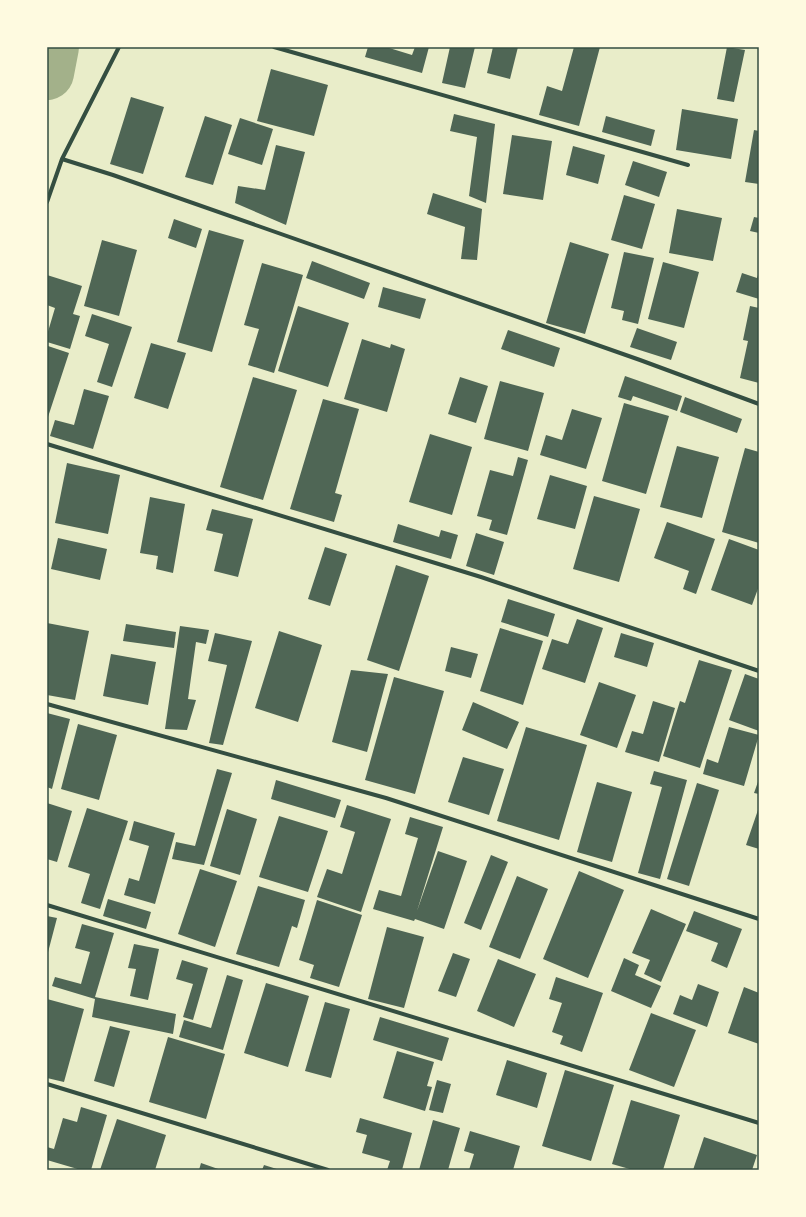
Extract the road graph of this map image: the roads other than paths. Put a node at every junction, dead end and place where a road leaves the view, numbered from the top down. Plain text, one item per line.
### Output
1 (119, 47) edge
2 (274, 47) edge
3 (62, 159) junction
4 (688, 165) dead end
5 (47, 202) edge
6 (759, 404) edge
7 (47, 444) edge
8 (759, 671) edge
9 (47, 704) edge
10 (47, 905) edge
11 (759, 919) edge
12 (47, 1084) edge
13 (759, 1123) edge
14 (328, 1170) edge

1 - 3 street
2 - 4 street
3 - 5 street
3 - 6 street
7 - 8 street
9 - 11 street
10 - 13 street
12 - 14 street

